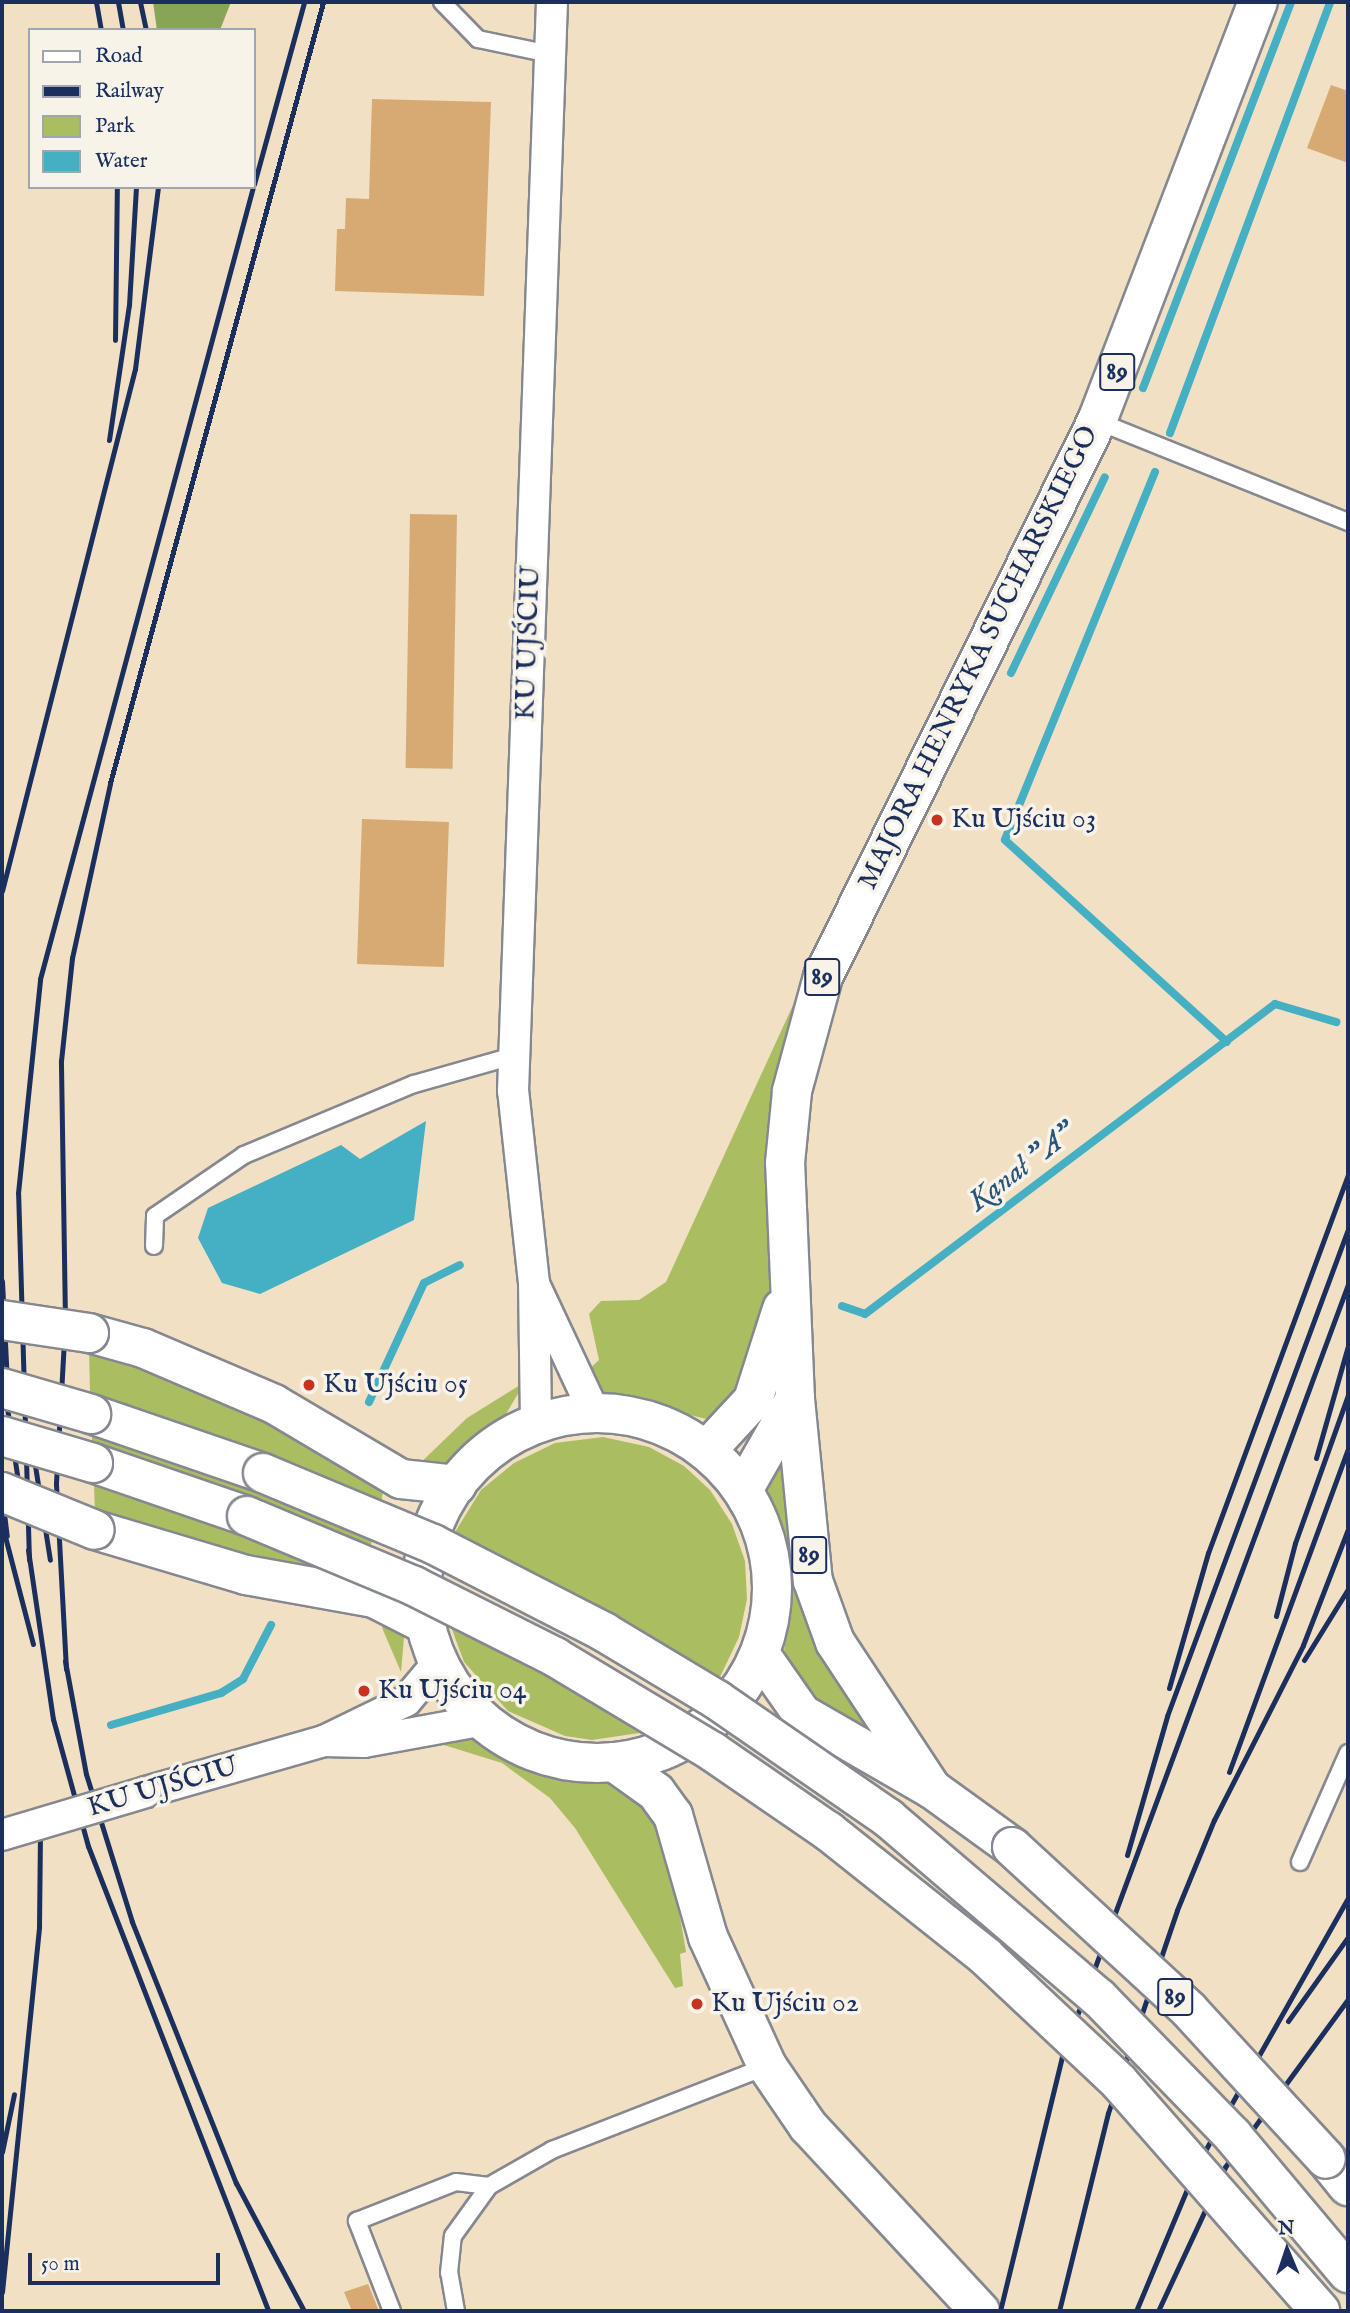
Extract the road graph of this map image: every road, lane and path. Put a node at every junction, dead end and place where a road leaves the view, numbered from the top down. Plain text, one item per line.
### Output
1 (442, 2) edge
2 (552, 2) edge
3 (1258, 2) edge
4 (550, 54) junction
5 (1097, 421) junction
6 (1348, 522) edge
7 (513, 1056) junction
8 (154, 1246) dead end
9 (534, 1283) junction
10 (787, 1290) junction
11 (2, 1320) edge
12 (2, 1388) edge
13 (795, 1399) junction
14 (595, 1414) junction
15 (536, 1424) junction
16 (2, 1436) edge
17 (706, 1451) junction
18 (457, 1485) junction
19 (743, 1490) junction
20 (2, 1492) edge
21 (425, 1624) junction
22 (760, 1654) junction
23 (437, 1664) junction
24 (479, 1721) junction
25 (324, 1741) junction
26 (1348, 1753) edge
27 (614, 1762) junction
28 (932, 1789) junction
29 (2, 1835) edge
30 (1300, 1861) dead end
31 (767, 2066) junction
32 (489, 2186) junction
33 (1348, 2186) edge
34 (1348, 2273) edge
35 (392, 2311) edge
36 (456, 2311) edge
37 (980, 2311) edge
38 (1320, 2311) edge

1 - 4 lane
2 - 4 street, KU UJŚCIU
3 - 5 highway, MAJORA HENRYKA SUCHARSKIEGO / 89
4 - 7 street, KU UJŚCIU
5 - 6 lane
5 - 10 highway, MAJORA HENRYKA SUCHARSKIEGO / 89
7 - 8 lane
7 - 9 street, KU UJŚCIU
9 - 14 street, KU UJŚCIU
9 - 15 street, KU UJŚCIU
10 - 13 highway, MAJORA HENRYKA SUCHARSKIEGO / 89
10 - 17 highway, MAJORA HENRYKA SUCHARSKIEGO / 89
11 - 18 highway, bridge
12 - 34 highway, bridge
13 - 19 highway, MAJORA HENRYKA SUCHARSKIEGO
13 - 28 highway, 89
14 - 15 highway
14 - 17 highway
15 - 18 highway
16 - 38 highway, bridge
17 - 19 highway
18 - 21 highway
19 - 22 highway
20 - 21 highway, bridge
21 - 23 highway
22 - 27 highway
22 - 28 highway
23 - 24 highway
23 - 25 street, KU UJŚCIU
24 - 25 street, KU UJŚCIU
24 - 27 highway
25 - 29 street, KU UJŚCIU, bridge
26 - 30 lane
27 - 31 highway
28 - 33 highway, 89, bridge
31 - 32 lane
31 - 37 highway
32 - 35 lane
32 - 36 lane

